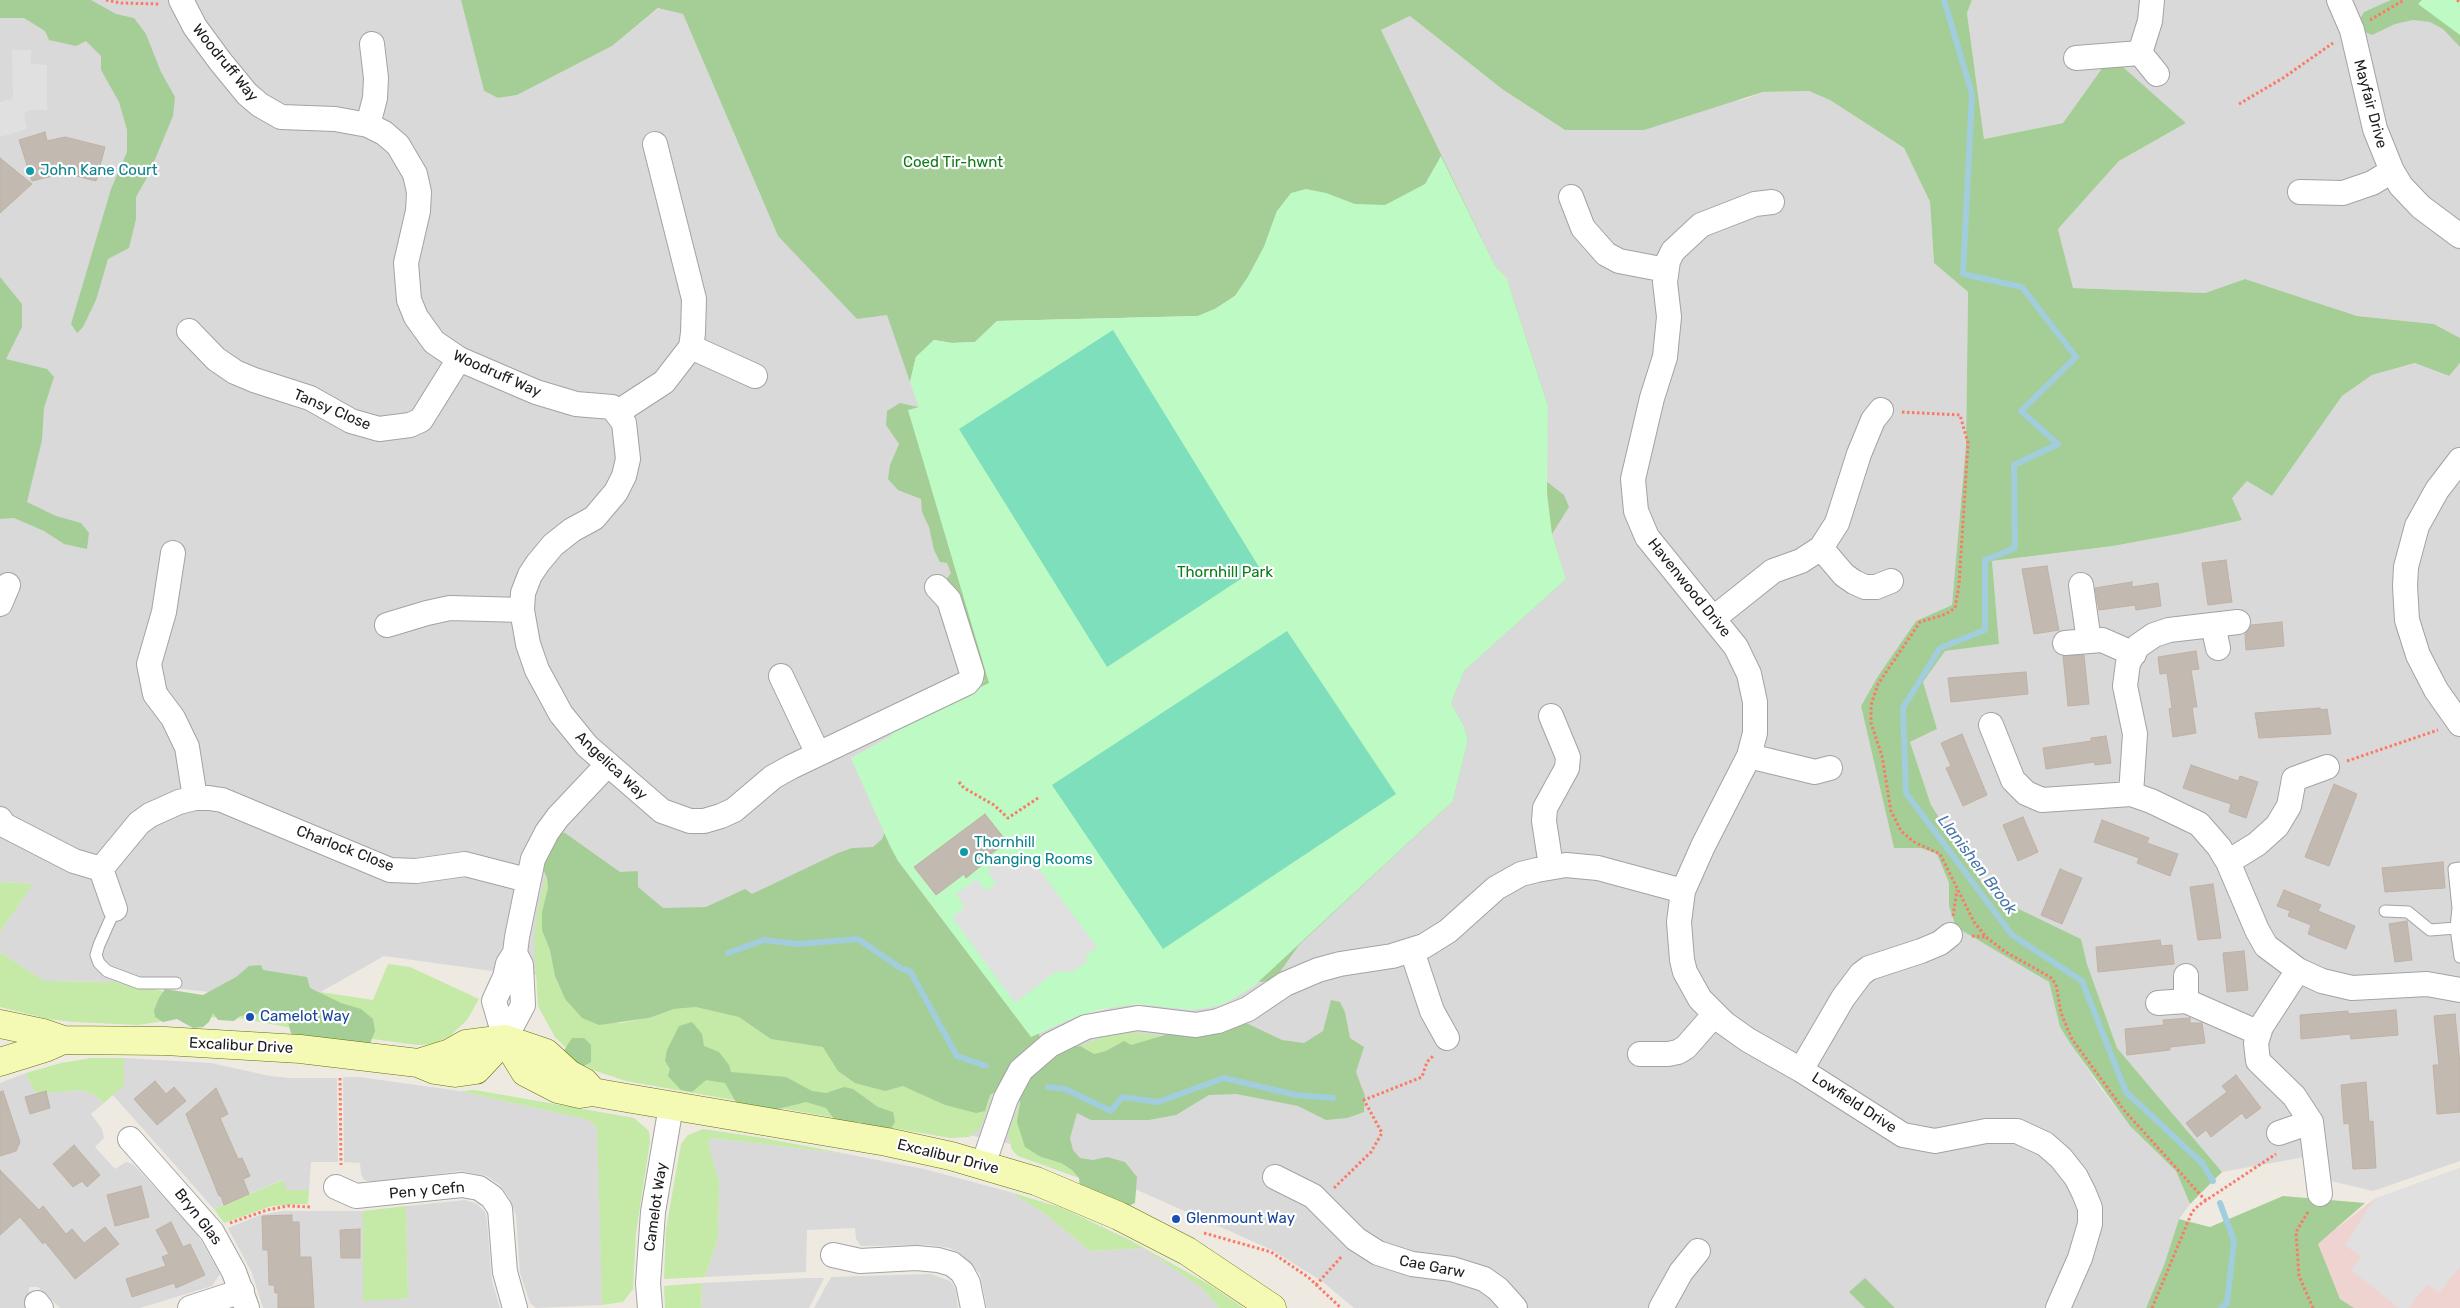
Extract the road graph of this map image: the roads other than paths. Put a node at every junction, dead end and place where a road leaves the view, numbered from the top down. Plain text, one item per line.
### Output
1 (2152, 0) edge
2 (2339, 0) edge
3 (182, 2) edge
4 (372, 44) dead end
5 (2140, 53) junction
6 (2076, 58) dead end
7 (2157, 74) dead end
8 (368, 124) junction
9 (656, 144) dead end
10 (2392, 171) junction
11 (2300, 192) dead end
12 (1571, 197) dead end
13 (1772, 202) dead end
14 (2460, 236) edge
15 (1666, 270) junction
16 (188, 331) dead end
17 (691, 347) junction
18 (459, 359) junction
19 (755, 376) dead end
20 (1881, 410) road end
21 (618, 412) junction
22 (2458, 466) edge
23 (1821, 548) junction
24 (173, 553) dead end
25 (1890, 581) dead end
26 (2081, 585) dead end
27 (937, 587) dead end
28 (522, 610) junction
29 (1714, 618) junction
30 (2238, 622) dead end
31 (387, 625) dead end
32 (2214, 625) junction
33 (2089, 641) junction
34 (2065, 643) dead end
35 (2218, 648) dead end
36 (2134, 654) junction
37 (781, 676) dead end
38 (1551, 716) dead end
39 (2459, 723) edge
40 (1991, 725) dead end
41 (818, 754) junction
42 (1749, 756) junction
43 (608, 764) junction
44 (2327, 767) road end
45 (1830, 768) dead end
46 (2131, 794) junction
47 (195, 798) junction
48 (0, 818) edge
49 (2228, 862) junction
50 (1551, 866) junction
51 (2460, 868) edge
52 (101, 869) junction
53 (527, 880) junction
54 (1684, 891) junction
55 (115, 909) joint
56 (2384, 911) dead end
57 (2456, 928) junction
58 (1950, 935) dead end
59 (1412, 951) junction
60 (2460, 957) edge
61 (2298, 970) junction
62 (2186, 976) dead end
63 (176, 983) dead end
64 (2460, 990) edge
65 (2186, 1001) junction
66 (2158, 1003) dead end
67 (1714, 1014) junction
68 (0, 1024) edge
69 (2259, 1033) junction
70 (1447, 1038) road end
71 (505, 1039) junction
72 (63, 1040) junction
73 (1640, 1054) dead end
74 (0, 1062) edge
75 (1802, 1070) junction
76 (672, 1106) junction
77 (2310, 1122) junction
78 (2279, 1133) road end
79 (130, 1139) dead end
80 (983, 1165) junction
81 (338, 1176) road end
82 (1274, 1177) dead end
83 (2320, 1194) road end
84 (1698, 1252) dead end
85 (833, 1255) dead end
86 (244, 1299) edge
87 (190, 1308) edge
88 (516, 1308) edge
89 (650, 1308) edge
90 (973, 1308) edge
91 (1272, 1308) edge
92 (1515, 1308) edge
93 (1661, 1308) edge
94 (2058, 1308) edge

1 - 5 street
2 - 10 street, Mayfair Drive
3 - 8 street, Woodruff Way
4 - 8 street
5 - 6 street
5 - 7 street
8 - 18 street, Woodruff Way
9 - 17 street
10 - 11 street
10 - 14 street, Mayfair Drive
12 - 15 street
13 - 15 street, Havenwood Drive
15 - 29 street, Havenwood Drive
16 - 18 street, Tansy Close
17 - 19 street
17 - 21 street
18 - 21 street, Woodruff Way
20 - 23 street
21 - 28 street, Angelica Way
22 - 39 street
23 - 25 street
23 - 29 street
24 - 47 street
26 - 33 street
27 - 41 street, Angelica Way
28 - 31 street
28 - 43 street, Angelica Way
29 - 42 street, Havenwood Drive
30 - 32 street
32 - 35 street
32 - 36 street
33 - 34 street
33 - 36 street
36 - 46 street
37 - 41 street
38 - 50 street
40 - 46 street
41 - 43 street, Angelica Way
42 - 45 street
42 - 54 street, Havenwood Drive
43 - 53 street
44 - 49 street
46 - 49 street
47 - 52 street, Charlock Close
47 - 53 street, Charlock Close
48 - 52 street
49 - 61 street
50 - 54 street
50 - 59 street
51 - 57 lane
52 - 55 street
53 - 71 street
54 - 67 street, Lowfield Drive
55 - 63 lane
56 - 57 lane
57 - 60 lane
58 - 75 street
59 - 70 street
59 - 80 street
61 - 64 street
61 - 69 street
62 - 65 street
65 - 66 street
65 - 69 street
67 - 73 street
67 - 75 street, Lowfield Drive
68 - 72 street, Excalibur Drive
69 - 77 street
71 - 72 street, Excalibur Drive
71 - 76 street, Excalibur Drive
72 - 74 street, Excalibur Drive
75 - 94 street, Lowfield Drive
76 - 80 street, Excalibur Drive
76 - 89 street, Camelot Way
77 - 78 street
77 - 83 street
79 - 86 street, Bryn Glas
80 - 91 street, Excalibur Drive
81 - 88 street, Pen y Cefn
82 - 92 street, Cae Garw
84 - 93 street
85 - 90 street
86 - 87 street

